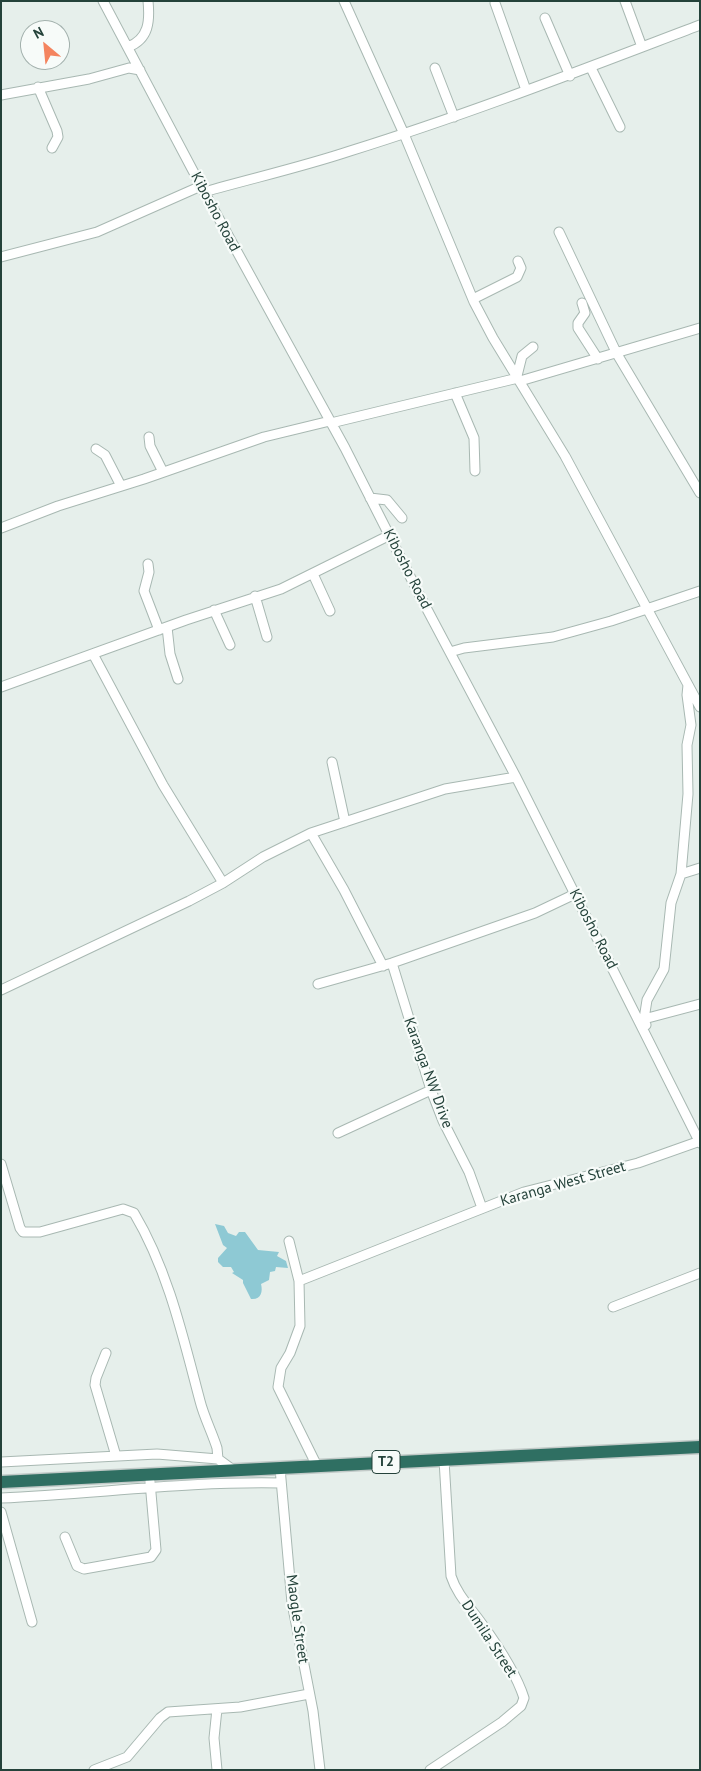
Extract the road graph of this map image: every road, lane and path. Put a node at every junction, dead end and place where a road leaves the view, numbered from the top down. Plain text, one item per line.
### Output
1 (103, 1) edge
2 (148, 1) edge
3 (344, 1) edge
4 (625, 1) edge
5 (495, 2) dead end
6 (545, 18) dead end
7 (700, 25) edge
8 (128, 47) junction
9 (642, 47) junction
10 (435, 68) dead end
11 (591, 68) junction
12 (140, 70) junction
13 (570, 76) junction
14 (38, 87) junction
15 (526, 90) junction
16 (1, 95) edge
17 (454, 117) junction
18 (620, 127) dead end
19 (404, 134) junction
20 (52, 148) dead end
21 (203, 189) junction
22 (559, 232) dead end
23 (1, 257) edge
24 (518, 261) dead end
25 (473, 299) junction
26 (582, 303) dead end
27 (700, 328) edge
28 (533, 347) dead end
29 (617, 354) junction
30 (598, 359) junction
31 (518, 378) junction
32 (455, 393) junction
33 (331, 422) junction
34 (149, 437) dead end
35 (96, 449) dead end
36 (475, 471) dead end
37 (163, 472) junction
38 (121, 486) junction
39 (700, 493) edge
40 (370, 498) junction
41 (402, 518) dead end
42 (1, 528) edge
43 (390, 535) junction
44 (148, 564) dead end
45 (313, 574) junction
46 (700, 591) edge
47 (255, 596) junction
48 (648, 608) junction
49 (214, 610) junction
50 (330, 611) dead end
51 (163, 628) junction
52 (267, 637) dead end
53 (230, 645) dead end
54 (450, 652) junction
55 (93, 654) junction
56 (178, 679) dead end
57 (688, 684) junction
58 (1, 687) edge
59 (700, 707) edge
60 (332, 762) dead end
61 (516, 777) junction
62 (345, 822) junction
63 (311, 833) junction
64 (700, 868) edge
65 (680, 874) junction
66 (224, 883) junction
67 (575, 894) junction
68 (388, 964) junction
69 (318, 984) dead end
70 (1, 990) edge
71 (700, 1004) edge
72 (644, 1019) junction
73 (664, 1072) junction
74 (431, 1090) junction
75 (338, 1133) dead end
76 (700, 1142) edge
77 (1, 1164) edge
78 (482, 1208) junction
79 (289, 1241) dead end
80 (700, 1273) edge
81 (299, 1281) junction
82 (613, 1307) dead end
83 (106, 1353) dead end
84 (700, 1447) edge
85 (116, 1456) junction
86 (218, 1459) junction
87 (444, 1460) junction
88 (1, 1462) edge
89 (317, 1466) junction
90 (280, 1468) junction
91 (233, 1470) junction
92 (150, 1480) junction
93 (1, 1482) edge
94 (281, 1483) junction
95 (1, 1498) edge
96 (1, 1512) edge
97 (65, 1537) dead end
98 (32, 1622) dead end
99 (309, 1694) junction
100 (216, 1709) junction
101 (94, 1770) edge
102 (217, 1770) edge
103 (320, 1770) edge
104 (430, 1770) edge

1 - 8 street, Kibosho Road
2 - 8 street
3 - 19 street
4 - 9 street
5 - 15 street
6 - 13 street
7 - 9 street
8 - 12 street, Kibosho Road
9 - 11 street
10 - 17 street
11 - 13 street
11 - 18 street
12 - 14 street
12 - 21 street, Kibosho Road
13 - 15 street
14 - 16 street
14 - 20 street
15 - 17 street
17 - 19 street
19 - 21 street
19 - 25 street
21 - 23 street
21 - 33 street, Kibosho Road
22 - 29 street
24 - 25 street
25 - 31 street
26 - 30 street
27 - 29 street
28 - 31 street
29 - 30 street
29 - 39 street
30 - 31 street
31 - 32 street
31 - 48 street
32 - 33 street
32 - 36 street
33 - 37 street
33 - 40 street, Kibosho Road
34 - 37 street
35 - 38 street
37 - 38 street
38 - 42 street
40 - 41 street
40 - 43 street, Kibosho Road
43 - 45 street
43 - 54 street, Kibosho Road
44 - 51 street
45 - 47 street
45 - 50 street
46 - 48 street
47 - 49 street
47 - 52 street
48 - 54 street
48 - 57 street
49 - 51 street
49 - 53 street
51 - 55 street
51 - 56 street
54 - 61 street, Kibosho Road
55 - 58 street
55 - 66 street
57 - 59 street
57 - 65 street
60 - 62 street
61 - 62 street
61 - 67 street, Kibosho Road
62 - 63 street
63 - 66 street
63 - 68 street, Karanga NW Drive
64 - 65 street
65 - 72 street
66 - 70 street
67 - 68 street
67 - 73 street, Kibosho Road
68 - 69 street
68 - 74 street, Karanga NW Drive
71 - 72 street
72 - 73 street
73 - 76 street, Kibosho Road
74 - 75 street
74 - 78 street, Karanga NW Drive
76 - 78 street, Karanga West Street
77 - 86 street
78 - 81 street, Karanga West Street
79 - 81 street
80 - 82 street
81 - 89 street
83 - 85 street
84 - 87 highway, T2
85 - 86 street
85 - 88 street
86 - 91 street
87 - 89 highway, T2
87 - 104 street, Dumila Street
89 - 90 highway, T2
90 - 91 highway, T2
90 - 94 street, Maogle Street
91 - 92 highway, T2
92 - 93 highway, T2
92 - 94 street
92 - 95 street
92 - 97 street
94 - 99 street, Maogle Street
96 - 98 street
99 - 100 street
99 - 103 street, Maogle Street
100 - 101 street
100 - 102 street

